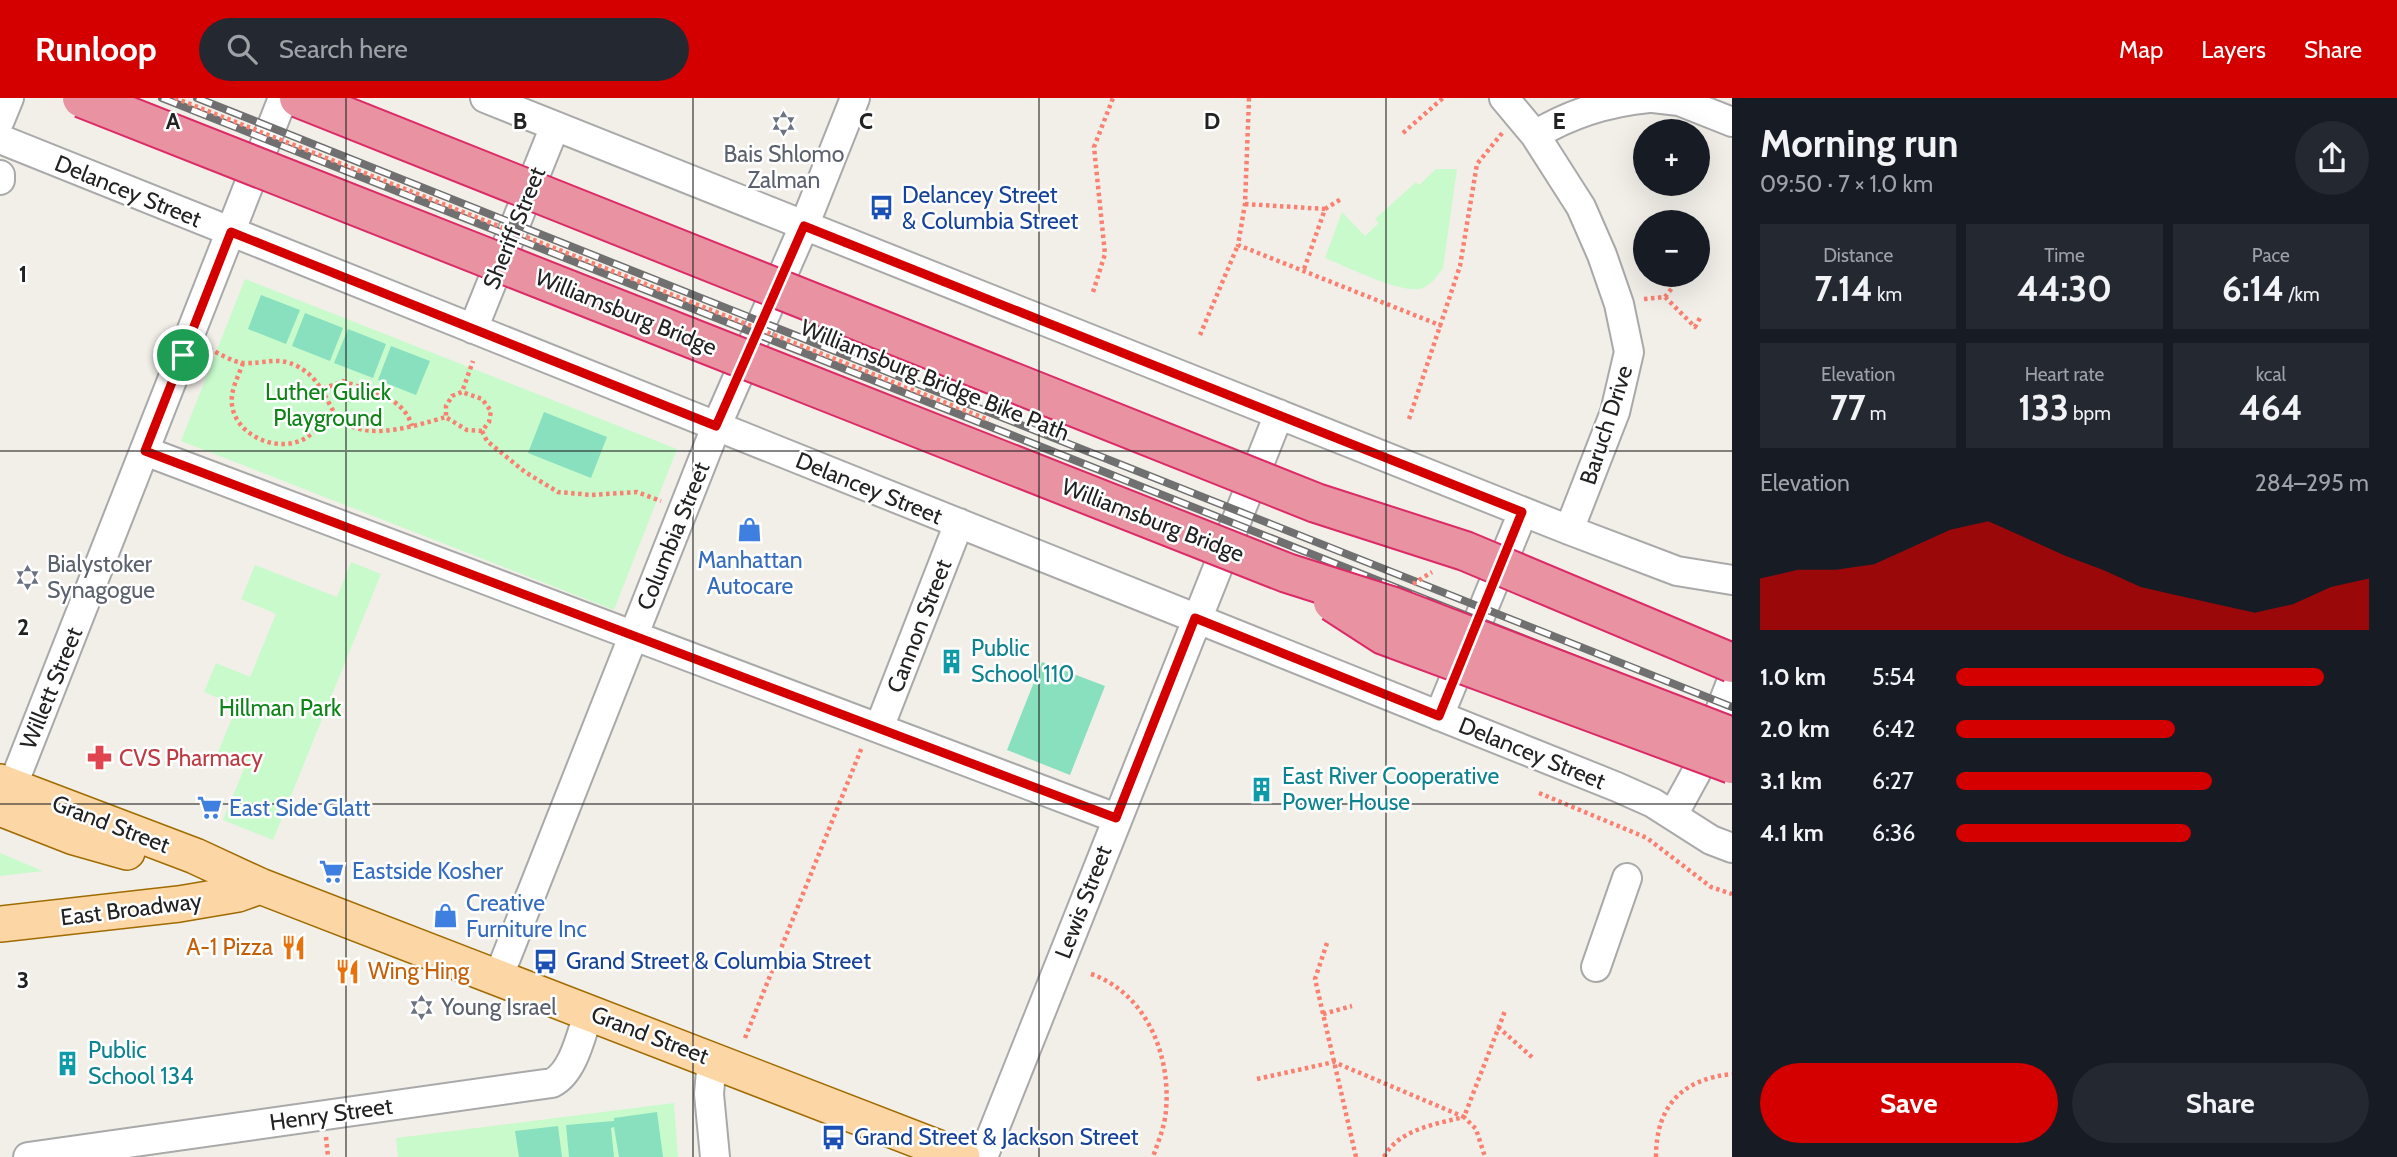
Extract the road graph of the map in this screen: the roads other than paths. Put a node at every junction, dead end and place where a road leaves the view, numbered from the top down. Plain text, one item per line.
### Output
1 (9, 98) edge
2 (82, 98) edge
3 (283, 98) edge
4 (299, 98) edge
5 (485, 98) edge
6 (855, 98) edge
7 (1651, 98) edge
8 (1520, 117) edge
9 (0, 120) edge
10 (1732, 121) edge
11 (555, 126) junction
12 (0, 139) edge
13 (804, 226) junction
14 (231, 232) junction
15 (473, 329) junction
16 (1279, 414) junction
17 (716, 426) junction
18 (145, 451) junction
19 (1316, 503) junction
20 (1522, 512) junction
21 (959, 523) junction
22 (1569, 530) junction
23 (1287, 573) junction
24 (1732, 580) edge
25 (1195, 618) junction
26 (634, 634) junction
27 (1732, 663) edge
28 (1732, 680) edge
29 (1732, 686) edge
30 (1439, 716) junction
31 (875, 727) junction
32 (1732, 737) edge
33 (1732, 764) edge
34 (4, 796) edge
35 (1672, 815) junction
36 (1116, 818) junction
37 (1732, 848) edge
38 (1627, 878) dead end
39 (260, 886) junction
40 (0, 924) edge
41 (1596, 967) dead end
42 (498, 978) junction
43 (589, 1012) junction
44 (712, 1059) junction
45 (27, 1157) edge
46 (715, 1157) edge
47 (961, 1157) edge
48 (983, 1157) edge

1 - 9 street
2 - 23 highway, Williamsburg Bridge, bridge
3 - 14 street, Willett Street
4 - 19 highway, bridge
5 - 11 street
6 - 13 street, Columbia Street
7 - 8 street
7 - 10 street
8 - 22 street, Baruch Drive
11 - 13 street
11 - 15 street, Sheriff Street
12 - 14 street, Delancey Street
13 - 16 street
13 - 17 street, Columbia Street
14 - 15 street, Delancey Street
14 - 18 street, Willett Street
15 - 17 street, Delancey Street
16 - 20 street
16 - 25 street, Lewis Street
17 - 21 street, Delancey Street
17 - 26 street, Columbia Street
18 - 26 street
18 - 34 street, Willett Street
19 - 27 highway, bridge
19 - 29 highway, bridge
20 - 22 street
20 - 30 street
21 - 25 street, Delancey Street
21 - 31 street, Cannon Street
22 - 24 street
23 - 32 highway, Williamsburg Bridge, bridge
23 - 33 highway, Williamsburg Bridge, bridge
25 - 30 street, Delancey Street
25 - 36 street, Lewis Street
26 - 31 street
26 - 42 street, Columbia Street
28 - 35 street
30 - 35 street, Delancey Street
31 - 36 street
34 - 39 main road, Grand Street
35 - 37 street, Delancey Street
36 - 48 street, Lewis Street
38 - 41 street
39 - 40 main road, East Broadway
39 - 42 main road, Grand Street
42 - 43 main road, Grand Street
43 - 44 main road, Grand Street
43 - 45 street, Henry Street
44 - 46 street
44 - 47 main road, Grand Street

